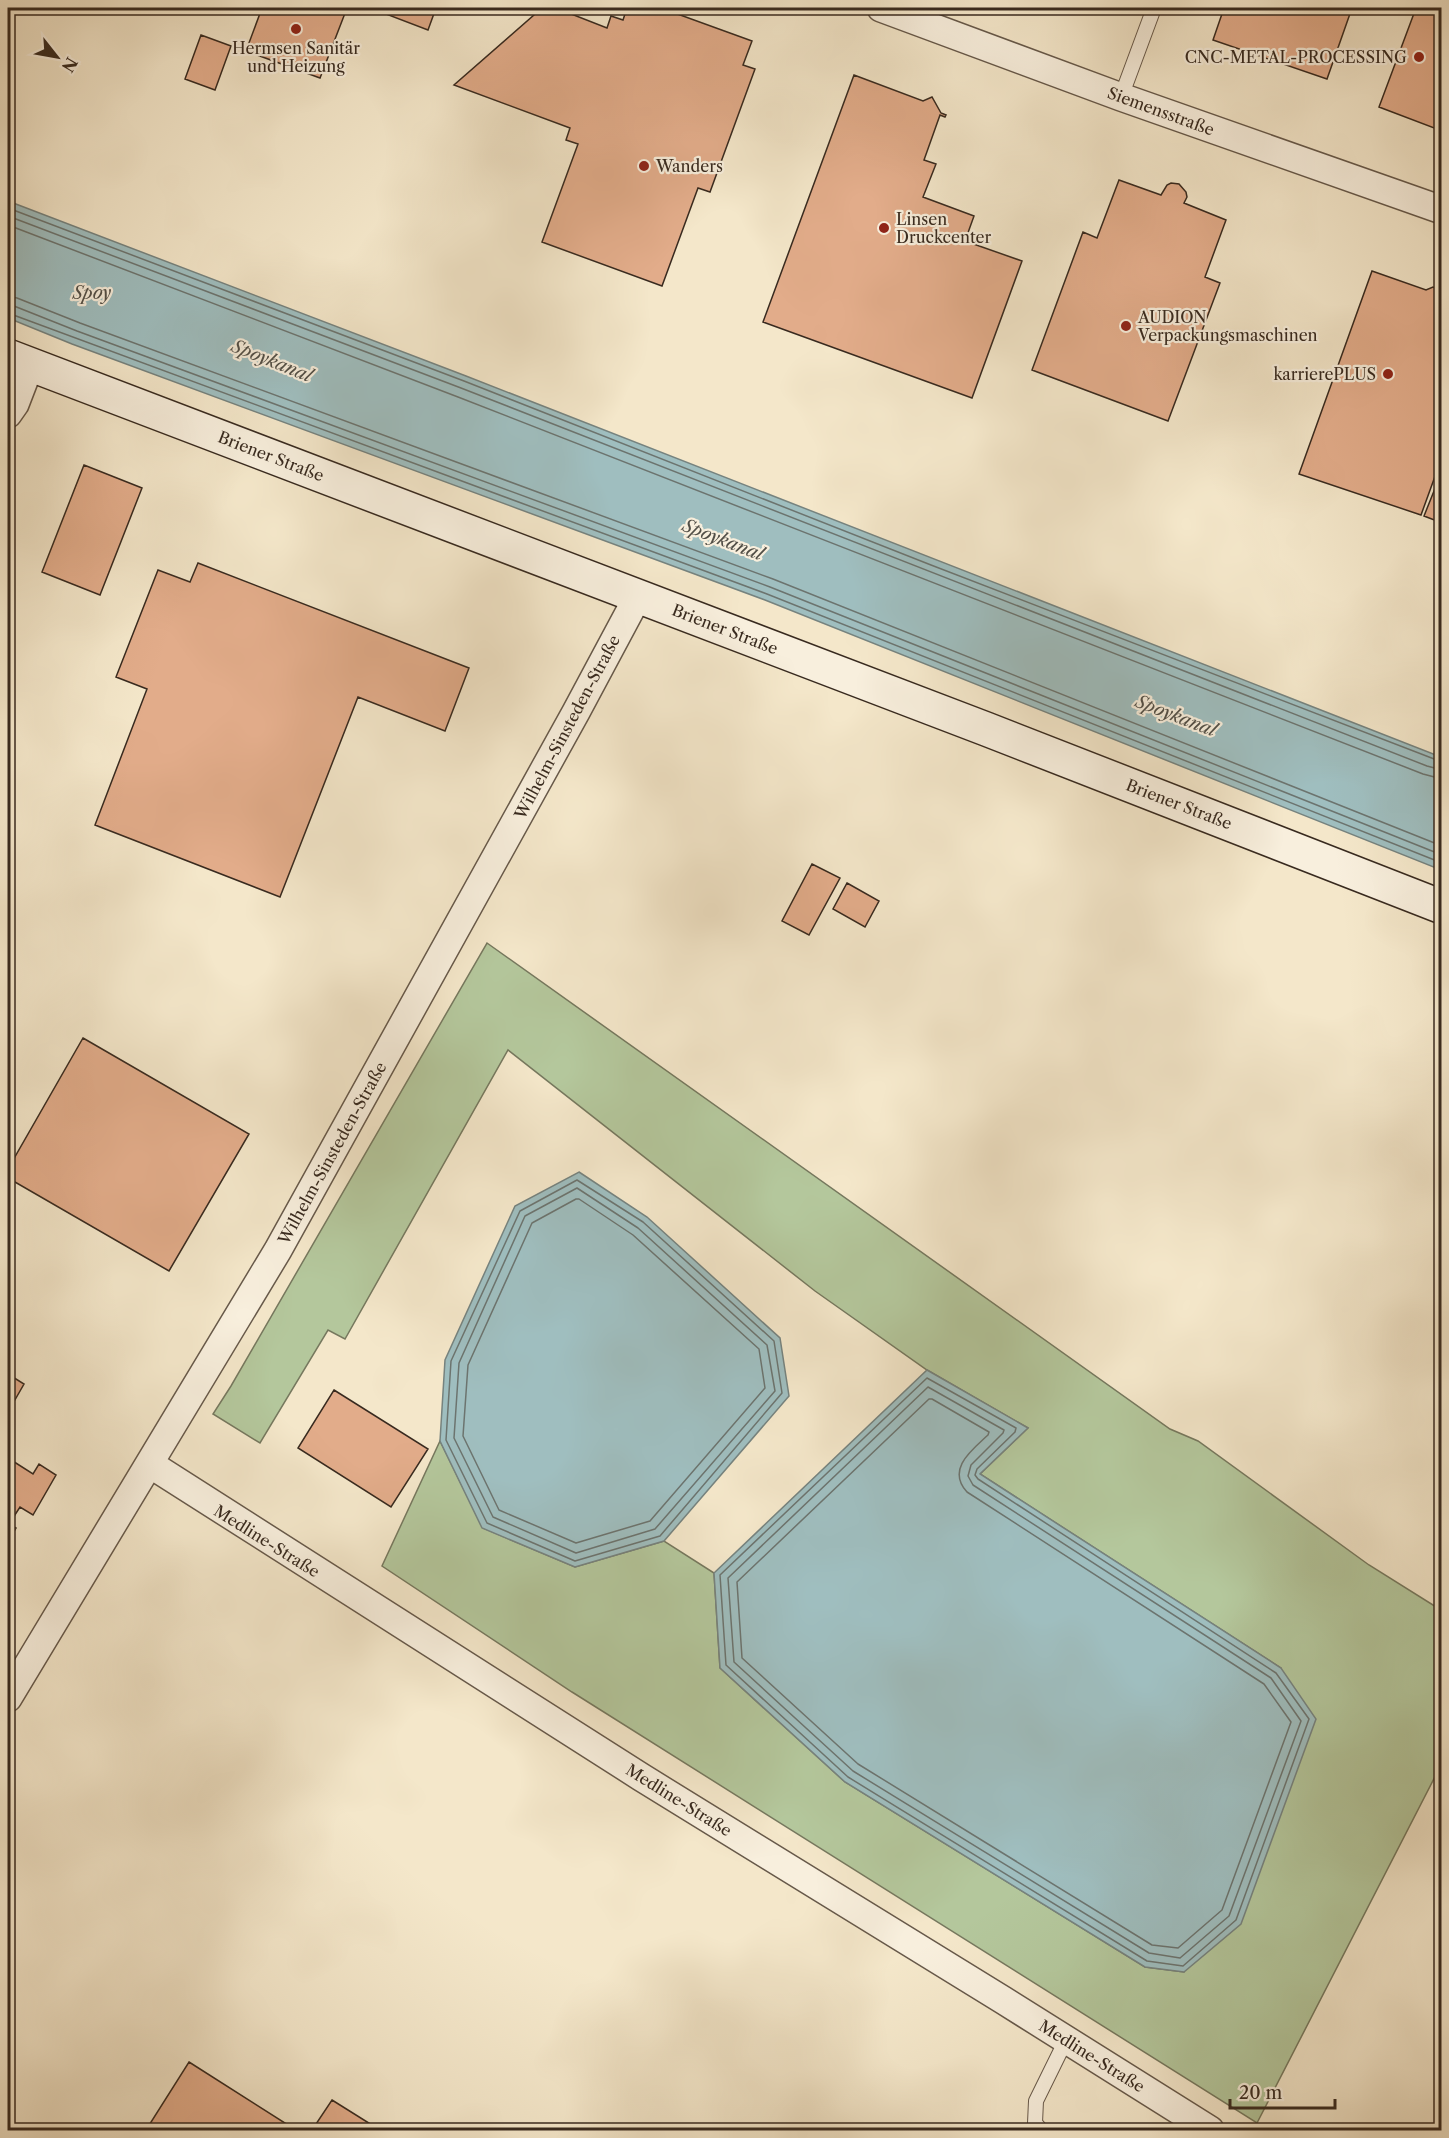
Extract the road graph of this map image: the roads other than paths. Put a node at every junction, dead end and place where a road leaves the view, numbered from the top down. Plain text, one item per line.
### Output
1 (881, 8) edge
2 (1154, 8) edge
3 (1121, 97) junction
4 (1442, 210) edge
5 (19, 360) edge
6 (8, 414) edge
7 (638, 596) junction
8 (1442, 907) edge
9 (150, 1464) junction
10 (8, 1698) edge
11 (1066, 2040) junction
12 (1041, 2130) edge
13 (1210, 2130) edge

1 - 3 street, Siemensstraße
2 - 3 lane
3 - 4 street, Siemensstraße
5 - 6 street
5 - 7 street, Briener Straße
7 - 8 street, Briener Straße
7 - 9 street, Wilhelm-Sinsteden-Straße
9 - 10 street, Wilhelm-Sinsteden-Straße
9 - 11 street, Medline-Straße
11 - 12 lane
11 - 13 street, Medline-Straße

